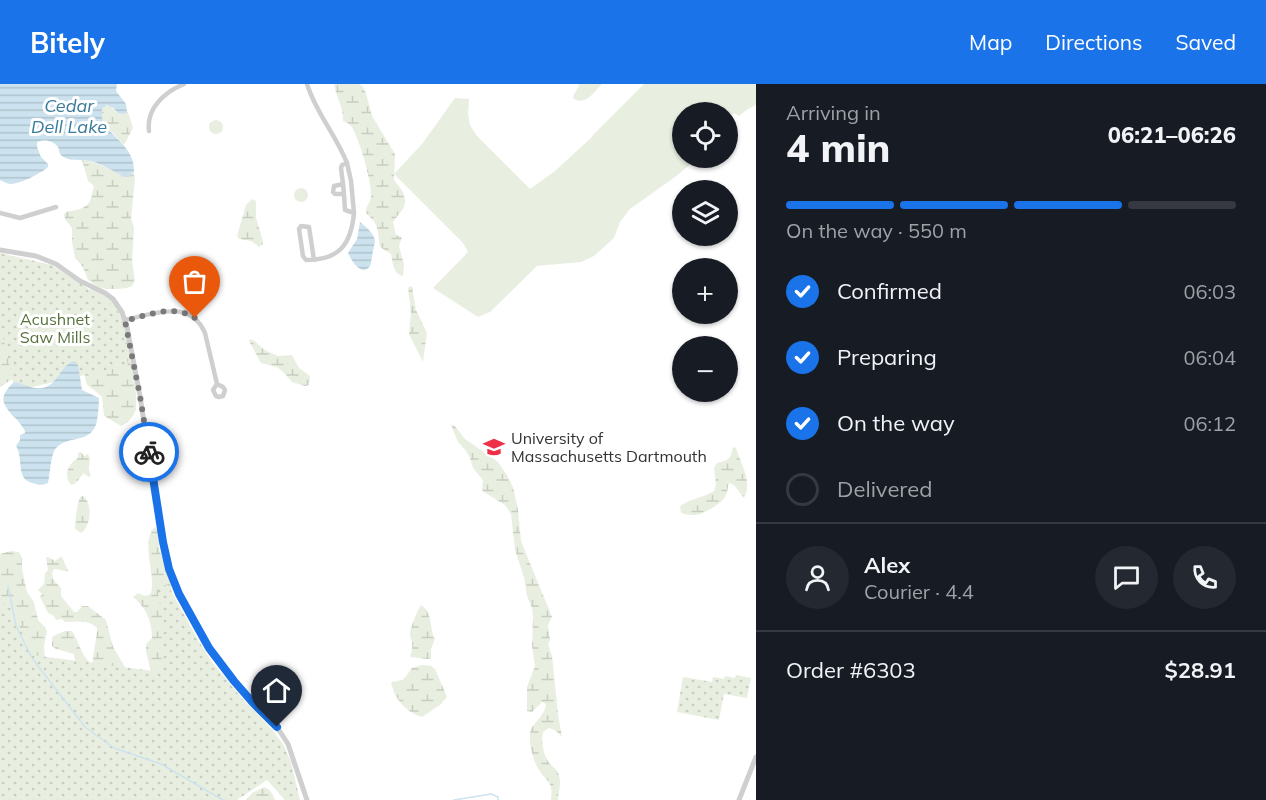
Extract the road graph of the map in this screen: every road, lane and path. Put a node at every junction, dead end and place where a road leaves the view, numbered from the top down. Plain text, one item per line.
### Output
1 (184, 84) edge
2 (307, 84) edge
3 (149, 131) dead end
4 (346, 163) junction
5 (343, 183) junction
6 (344, 194) junction
7 (56, 207) dead end
8 (0, 213) edge
9 (354, 213) junction
10 (0, 250) edge
11 (314, 260) junction
12 (125, 321) junction
13 (218, 384) dead end
14 (756, 756) edge
15 (307, 800) edge
16 (739, 800) edge

1 - 3 street
2 - 4 street
4 - 5 street
4 - 9 street
5 - 6 street
5 - 6 street
6 - 9 street
7 - 8 street
9 - 11 street
10 - 12 street
11 - 11 street
12 - 13 street
12 - 15 street
14 - 16 street

